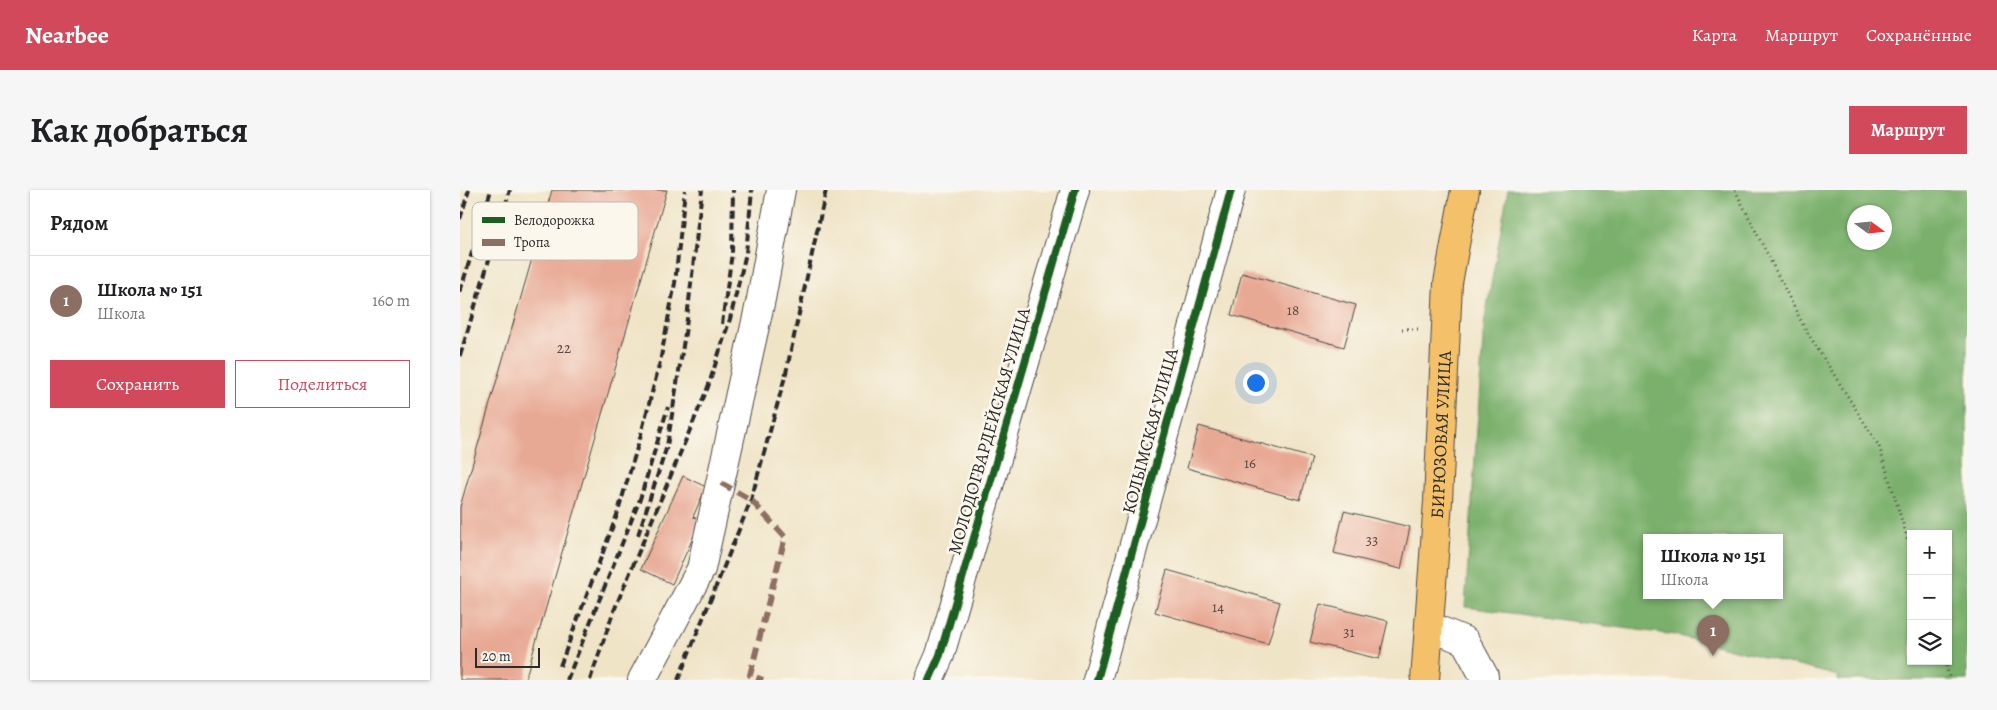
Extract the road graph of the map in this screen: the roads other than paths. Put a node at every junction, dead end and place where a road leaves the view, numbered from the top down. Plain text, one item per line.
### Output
1 (781, 190) edge
2 (1076, 190) edge
3 (1232, 190) edge
4 (1465, 190) edge
5 (1430, 626) junction
6 (642, 680) edge
7 (929, 680) edge
8 (1097, 680) edge
9 (1425, 680) edge
10 (1484, 680) edge

1 - 6 street
2 - 7 street, МОЛОДОГВАРДЕЙСКАЯ УЛИЦА
3 - 8 street, КОЛЫМСКАЯ УЛИЦА
4 - 5 main road, БИРЮЗОВАЯ УЛИЦА
5 - 9 main road, БИРЮЗОВАЯ УЛИЦА
5 - 10 street

